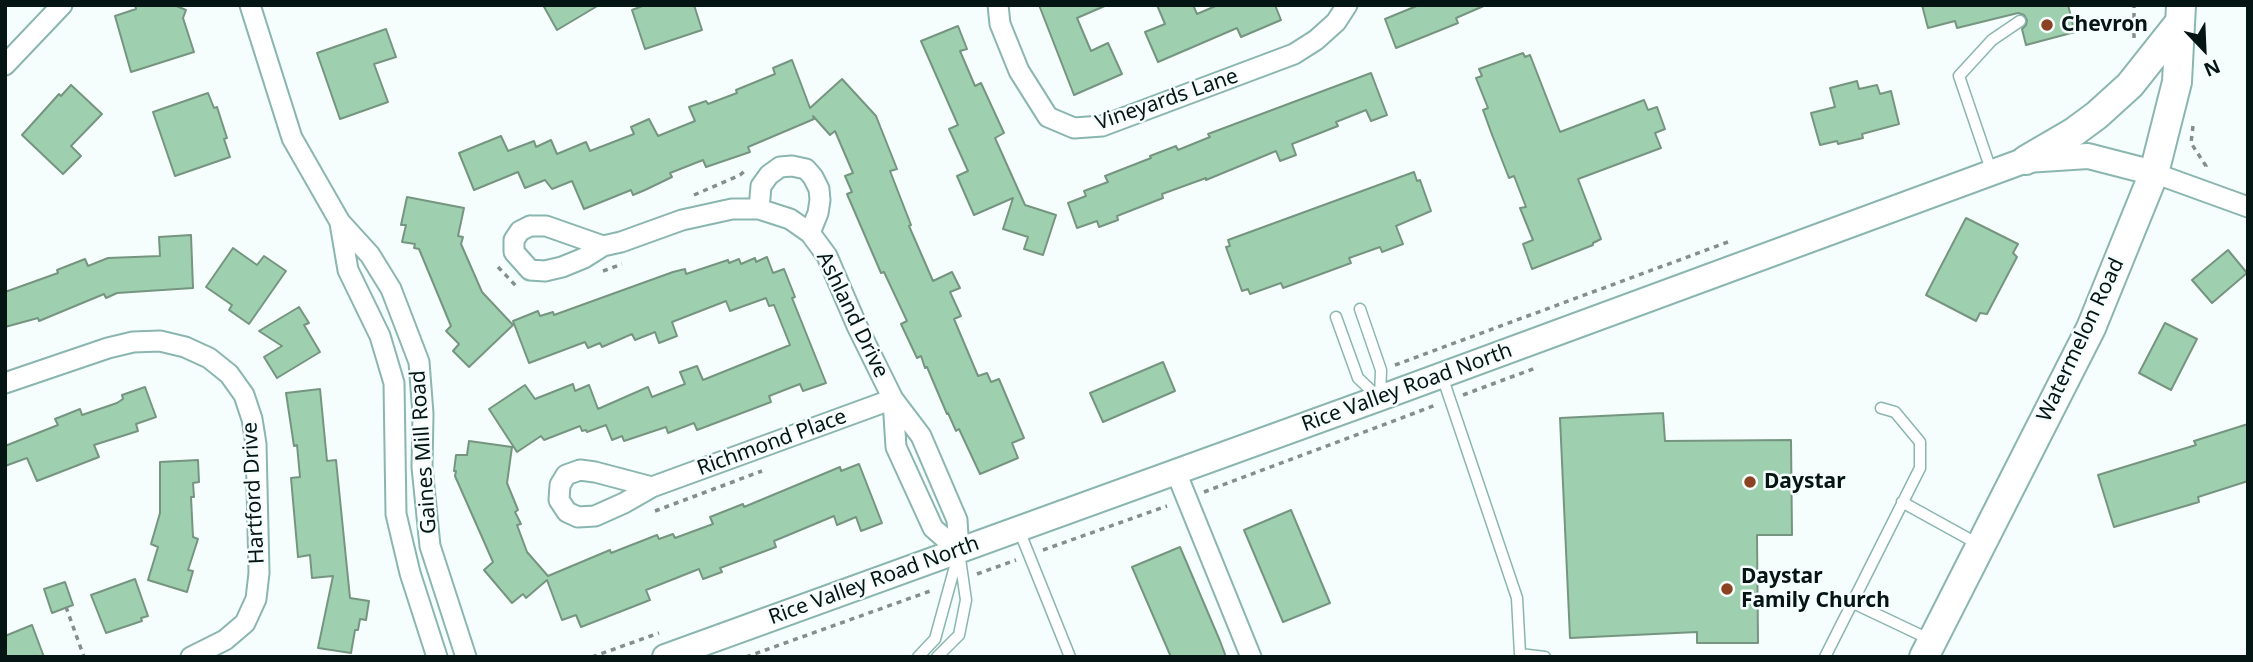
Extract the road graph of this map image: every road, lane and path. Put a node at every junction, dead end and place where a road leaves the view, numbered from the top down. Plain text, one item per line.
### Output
1 (62, 5) edge
2 (250, 5) edge
3 (998, 5) edge
4 (1347, 5) edge
5 (2180, 14) edge
6 (2020, 21) dead end
7 (5, 65) edge
8 (2026, 160) junction
9 (750, 166) dead end
10 (1992, 173) junction
11 (2154, 173) junction
12 (689, 197) dead end
13 (2248, 207) edge
14 (759, 209) junction
15 (340, 222) junction
16 (810, 233) junction
17 (1728, 242) dead end
18 (604, 246) dead end
19 (494, 261) dead end
20 (629, 261) dead end
21 (592, 276) dead end
22 (521, 288) dead end
23 (1360, 309) dead end
24 (1336, 317) dead end
25 (1541, 365) dead end
26 (1381, 370) junction
27 (1441, 375) junction
28 (5, 383) edge
29 (1380, 398) junction
30 (893, 399) junction
31 (1450, 400) junction
32 (1881, 408) dead end
33 (1177, 472) junction
34 (652, 486) dead end
35 (1187, 499) junction
36 (1902, 502) junction
37 (1018, 530) junction
38 (1981, 545) junction
39 (958, 551) junction
40 (1029, 555) junction
41 (963, 579) junction
42 (951, 583) junction
43 (1853, 603) junction
44 (66, 607) dead end
45 (1928, 649) edge
46 (83, 657) edge
47 (191, 657) edge
48 (437, 657) edge
49 (467, 657) edge
50 (665, 657) edge
51 (746, 657) edge
52 (918, 657) edge
53 (937, 657) edge
54 (1070, 657) edge
55 (1251, 657) edge
56 (1545, 657) edge
57 (1825, 657) edge

1 - 7 street
2 - 15 street, Gaines Mill Road
3 - 4 street, Vineyards Lane
5 - 8 main road
5 - 11 main road, Watermelon Road
6 - 10 lane
8 - 10 street, Rice Valley Road North
8 - 11 street, Rice Valley Road North
9 - 12 path
10 - 27 street, Rice Valley Road North
11 - 13 street
11 - 38 main road, Watermelon Road
14 - 16 street, Ashland Drive
14 - 16 street, Ashland Drive
14 - 18 street, Ashland Drive
15 - 48 street, Gaines Mill Road
15 - 49 street, Gaines Mill Road
16 - 30 street, Ashland Drive
17 - 26 path
19 - 22 path
20 - 21 path
23 - 26 lane
24 - 29 lane
25 - 31 path
26 - 29 lane
27 - 29 street, Rice Valley Road North
27 - 31 lane
28 - 47 street, Hartford Drive
29 - 33 street, Rice Valley Road North
30 - 34 street, Richmond Place
30 - 39 street, Ashland Drive
31 - 35 path
31 - 56 lane
32 - 36 lane
33 - 35 street
33 - 37 street, Rice Valley Road North
35 - 40 path
35 - 55 street
36 - 38 lane
36 - 43 lane
37 - 39 street, Rice Valley Road North
37 - 40 lane
38 - 45 main road, Watermelon Road
39 - 41 lane
39 - 42 lane
39 - 50 street, Rice Valley Road North
40 - 41 path
40 - 54 lane
41 - 53 lane
42 - 51 path
42 - 52 lane
43 - 45 lane
43 - 57 lane
44 - 46 path

